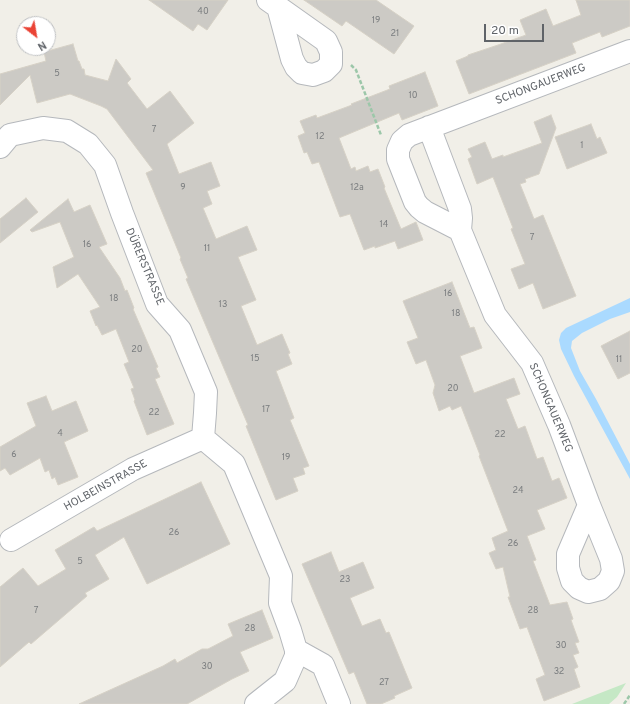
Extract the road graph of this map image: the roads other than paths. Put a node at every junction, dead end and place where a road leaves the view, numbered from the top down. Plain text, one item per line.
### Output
1 (273, 4) edge
2 (630, 52) edge
3 (429, 128) junction
4 (0, 147) edge
5 (460, 230) junction
6 (203, 438) junction
7 (589, 505) dead end
8 (11, 540) dead end
9 (296, 650) junction
10 (256, 704) edge
11 (339, 704) edge

1 - 1 street
2 - 3 street, SCHONGAUERWEG
3 - 5 street, SCHONGAUERWEG
3 - 5 street, SCHONGAUERWEG
4 - 6 street, DÜRERSTRASSE
5 - 7 street, SCHONGAUERWEG
6 - 8 street, HOLBEINSTRASSE
6 - 9 street
9 - 10 street
9 - 11 street

